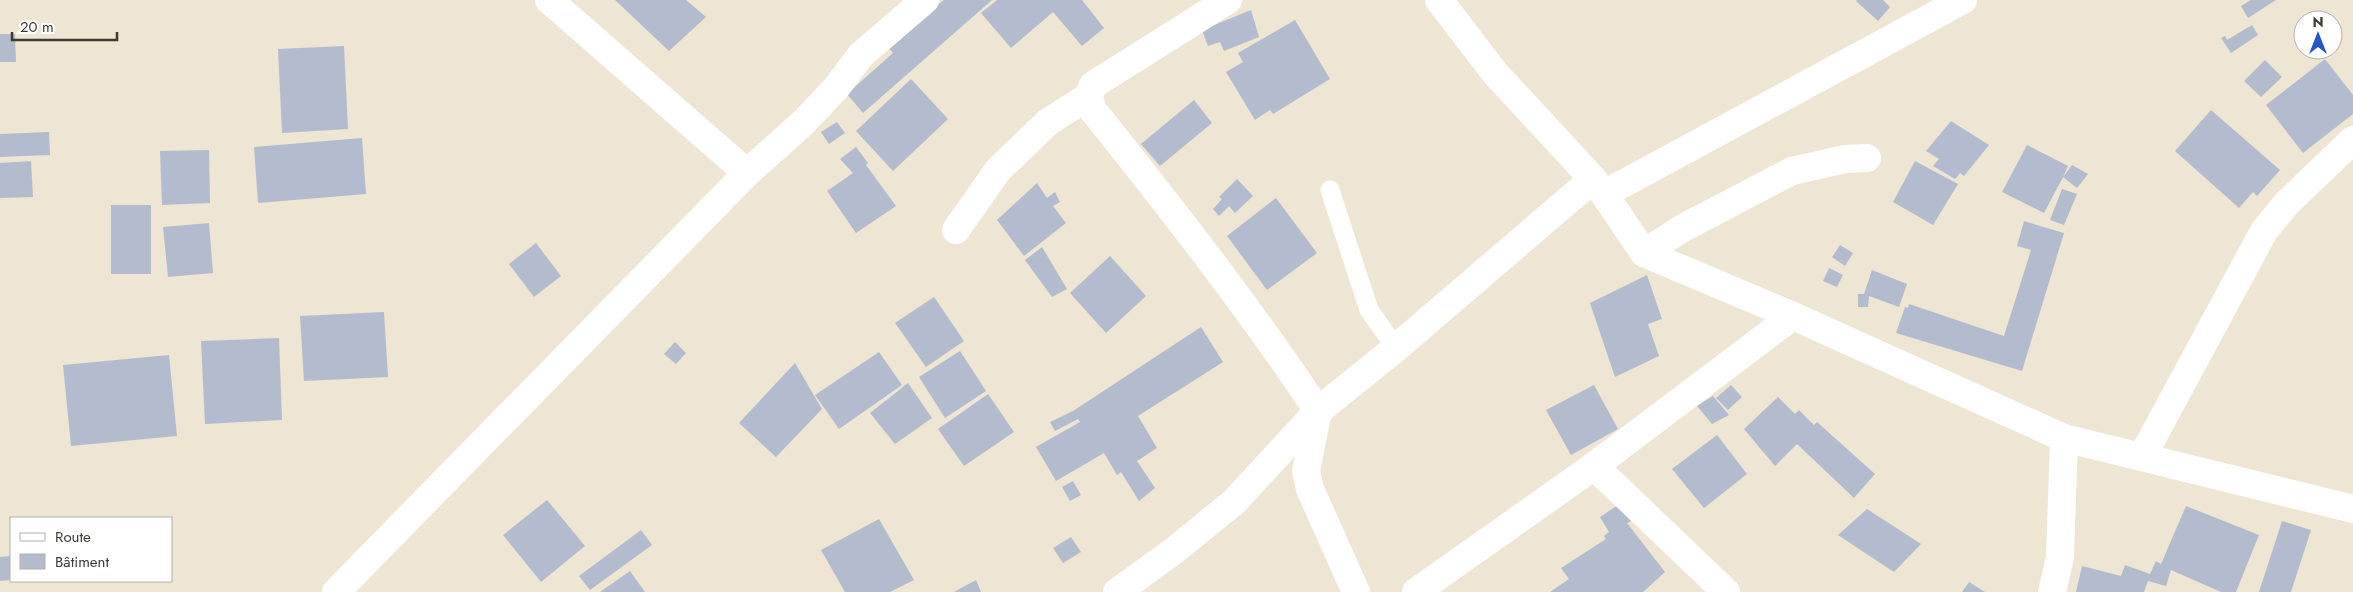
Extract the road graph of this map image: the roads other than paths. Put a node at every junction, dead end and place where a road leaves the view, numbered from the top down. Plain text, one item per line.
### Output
1 (549, 0) edge
2 (925, 0) edge
3 (1228, 0) edge
4 (1440, 0) edge
5 (1963, 0) edge
6 (1928, 8) edge
7 (1089, 96) junction
8 (2353, 140) edge
9 (1867, 158) dead end
10 (747, 173) junction
11 (1598, 187) junction
12 (1330, 190) dead end
13 (956, 230) dead end
14 (1644, 253) junction
15 (1793, 316) junction
16 (1396, 348) junction
17 (1318, 411) junction
18 (2064, 438) junction
19 (2142, 457) junction
20 (1594, 466) junction
21 (2353, 509) edge
22 (336, 592) edge
23 (1117, 592) edge
24 (1356, 592) edge
25 (1416, 592) edge
26 (1726, 592) edge
27 (2052, 592) edge

1 - 10 street
2 - 10 street
3 - 7 street
4 - 11 street
5 - 6 street
6 - 11 street
7 - 13 street
7 - 17 street
8 - 19 street
9 - 14 street
10 - 22 street
11 - 14 street
11 - 16 street
12 - 16 lane
14 - 15 street
15 - 18 street
15 - 20 street
16 - 17 street
17 - 23 street
17 - 24 street
18 - 19 street
18 - 27 street
19 - 21 street
20 - 25 street
20 - 26 street

